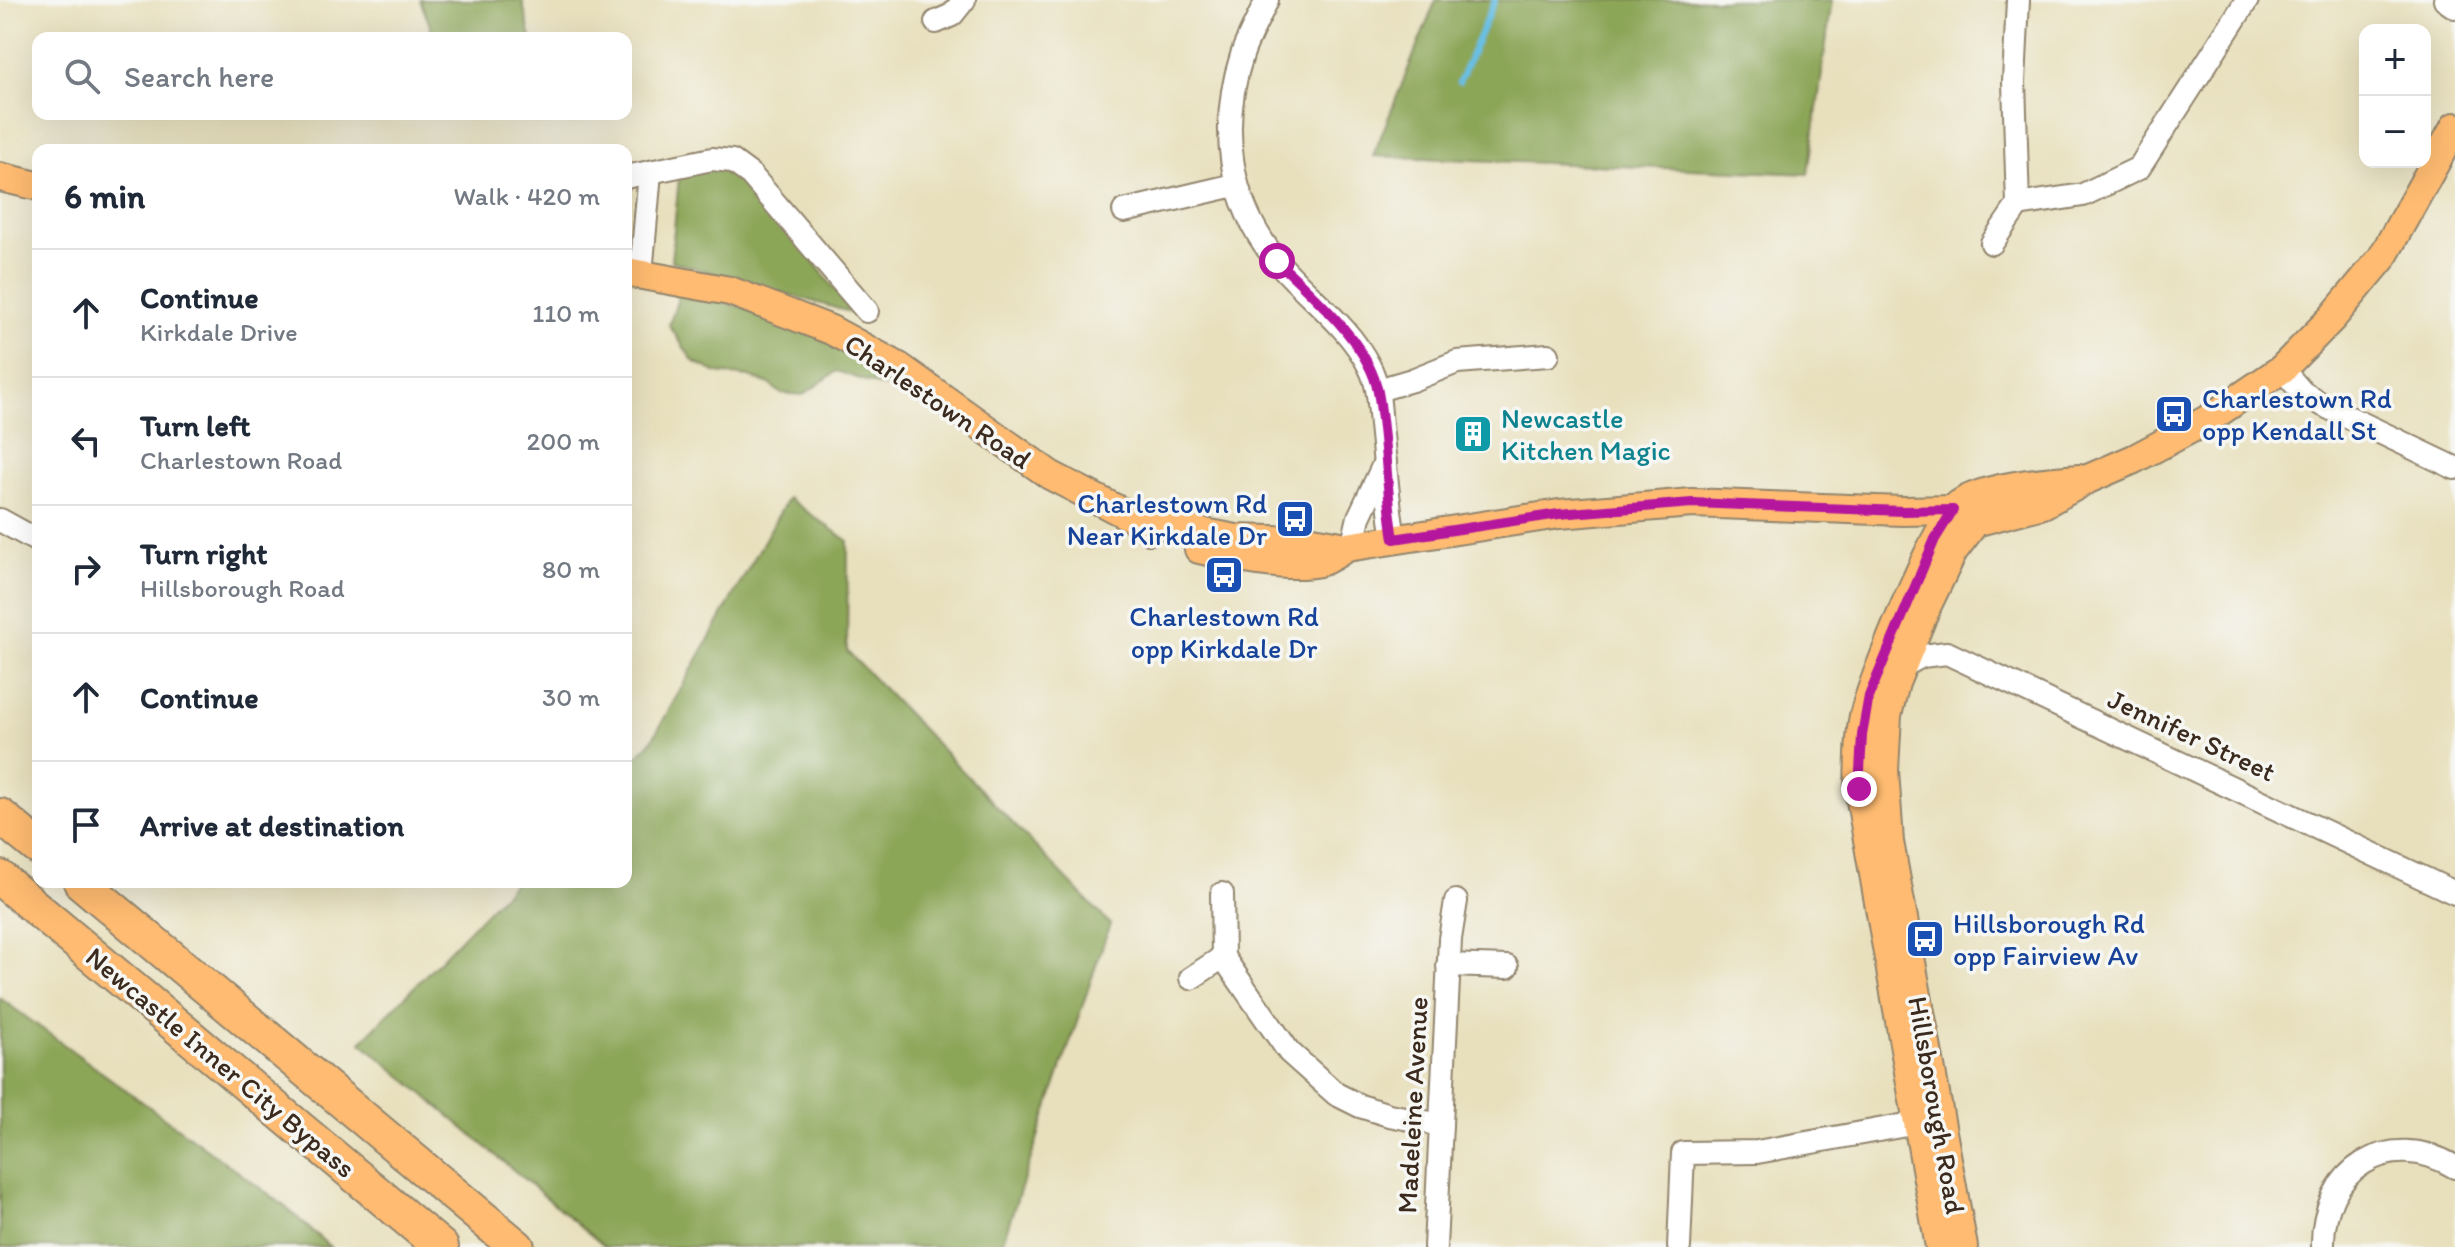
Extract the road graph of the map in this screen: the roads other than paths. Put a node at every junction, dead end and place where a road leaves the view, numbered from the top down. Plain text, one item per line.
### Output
1 (964, 0) edge
2 (1267, 0) edge
3 (2018, 0) edge
4 (2247, 0) edge
5 (2445, 0) edge
6 (2455, 7) edge
7 (936, 22) dead end
8 (2455, 127) edge
9 (650, 172) junction
10 (632, 176) edge
11 (0, 177) edge
12 (32, 185) edge
13 (1235, 185) junction
14 (2018, 205) junction
15 (1124, 211) dead end
16 (1992, 243) dead end
17 (633, 273) edge
18 (867, 311) dead end
19 (1548, 355) dead end
20 (2282, 369) junction
21 (1378, 390) junction
22 (1386, 461) junction
23 (2455, 468) edge
24 (2088, 479) junction
25 (1972, 516) junction
26 (0, 520) edge
27 (32, 538) edge
28 (1394, 539) junction
29 (1349, 547) junction
30 (1901, 667) junction
31 (0, 816) edge
32 (32, 842) edge
33 (0, 878) edge
34 (88, 888) edge
35 (2455, 893) edge
36 (1222, 894) dead end
37 (1456, 901) dead end
38 (0, 907) edge
39 (1223, 957) junction
40 (1448, 965) junction
41 (1507, 967) dead end
42 (1191, 978) dead end
43 (1917, 1123) junction
44 (1441, 1125) junction
45 (305, 1132) junction
46 (2455, 1167) edge
47 (441, 1247) edge
48 (517, 1247) edge
49 (1435, 1247) edge
50 (1679, 1247) edge
51 (1940, 1247) edge
52 (1963, 1247) edge
53 (2323, 1247) edge

1 - 7 street
2 - 13 street
3 - 14 street
4 - 14 street
5 - 6 street
8 - 20 main road, Charlestown Road
9 - 10 street, Charlestown Road
9 - 17 street, Charlestown Road
9 - 18 street, Charlestown Road
11 - 12 main road
13 - 15 street
13 - 21 street
14 - 16 street
17 - 29 main road, Charlestown Road
19 - 21 street
20 - 23 street
20 - 24 main road, Charlestown Road
21 - 22 street
22 - 28 street
22 - 29 street
24 - 25 main road, Charlestown Road
24 - 25 main road, Charlestown Road
25 - 28 main road, Charlestown Road
25 - 30 main road, Hillsborough Road
25 - 43 main road
26 - 27 street
28 - 29 main road, Charlestown Road
30 - 35 street, Jennifer Street
30 - 52 main road, Hillsborough Road
31 - 32 highway
33 - 45 highway, Newcastle Inner City Bypass
34 - 48 highway, Newcastle Inner City Bypass
36 - 39 street
37 - 40 street, Madeleine Avenue
38 - 45 highway
39 - 42 street
39 - 44 street
40 - 41 street, Madeleine Avenue
40 - 44 street, Madeleine Avenue
43 - 50 street
43 - 51 main road
44 - 49 street, Madeleine Avenue
45 - 47 highway, Newcastle Inner City Bypass
46 - 53 street

